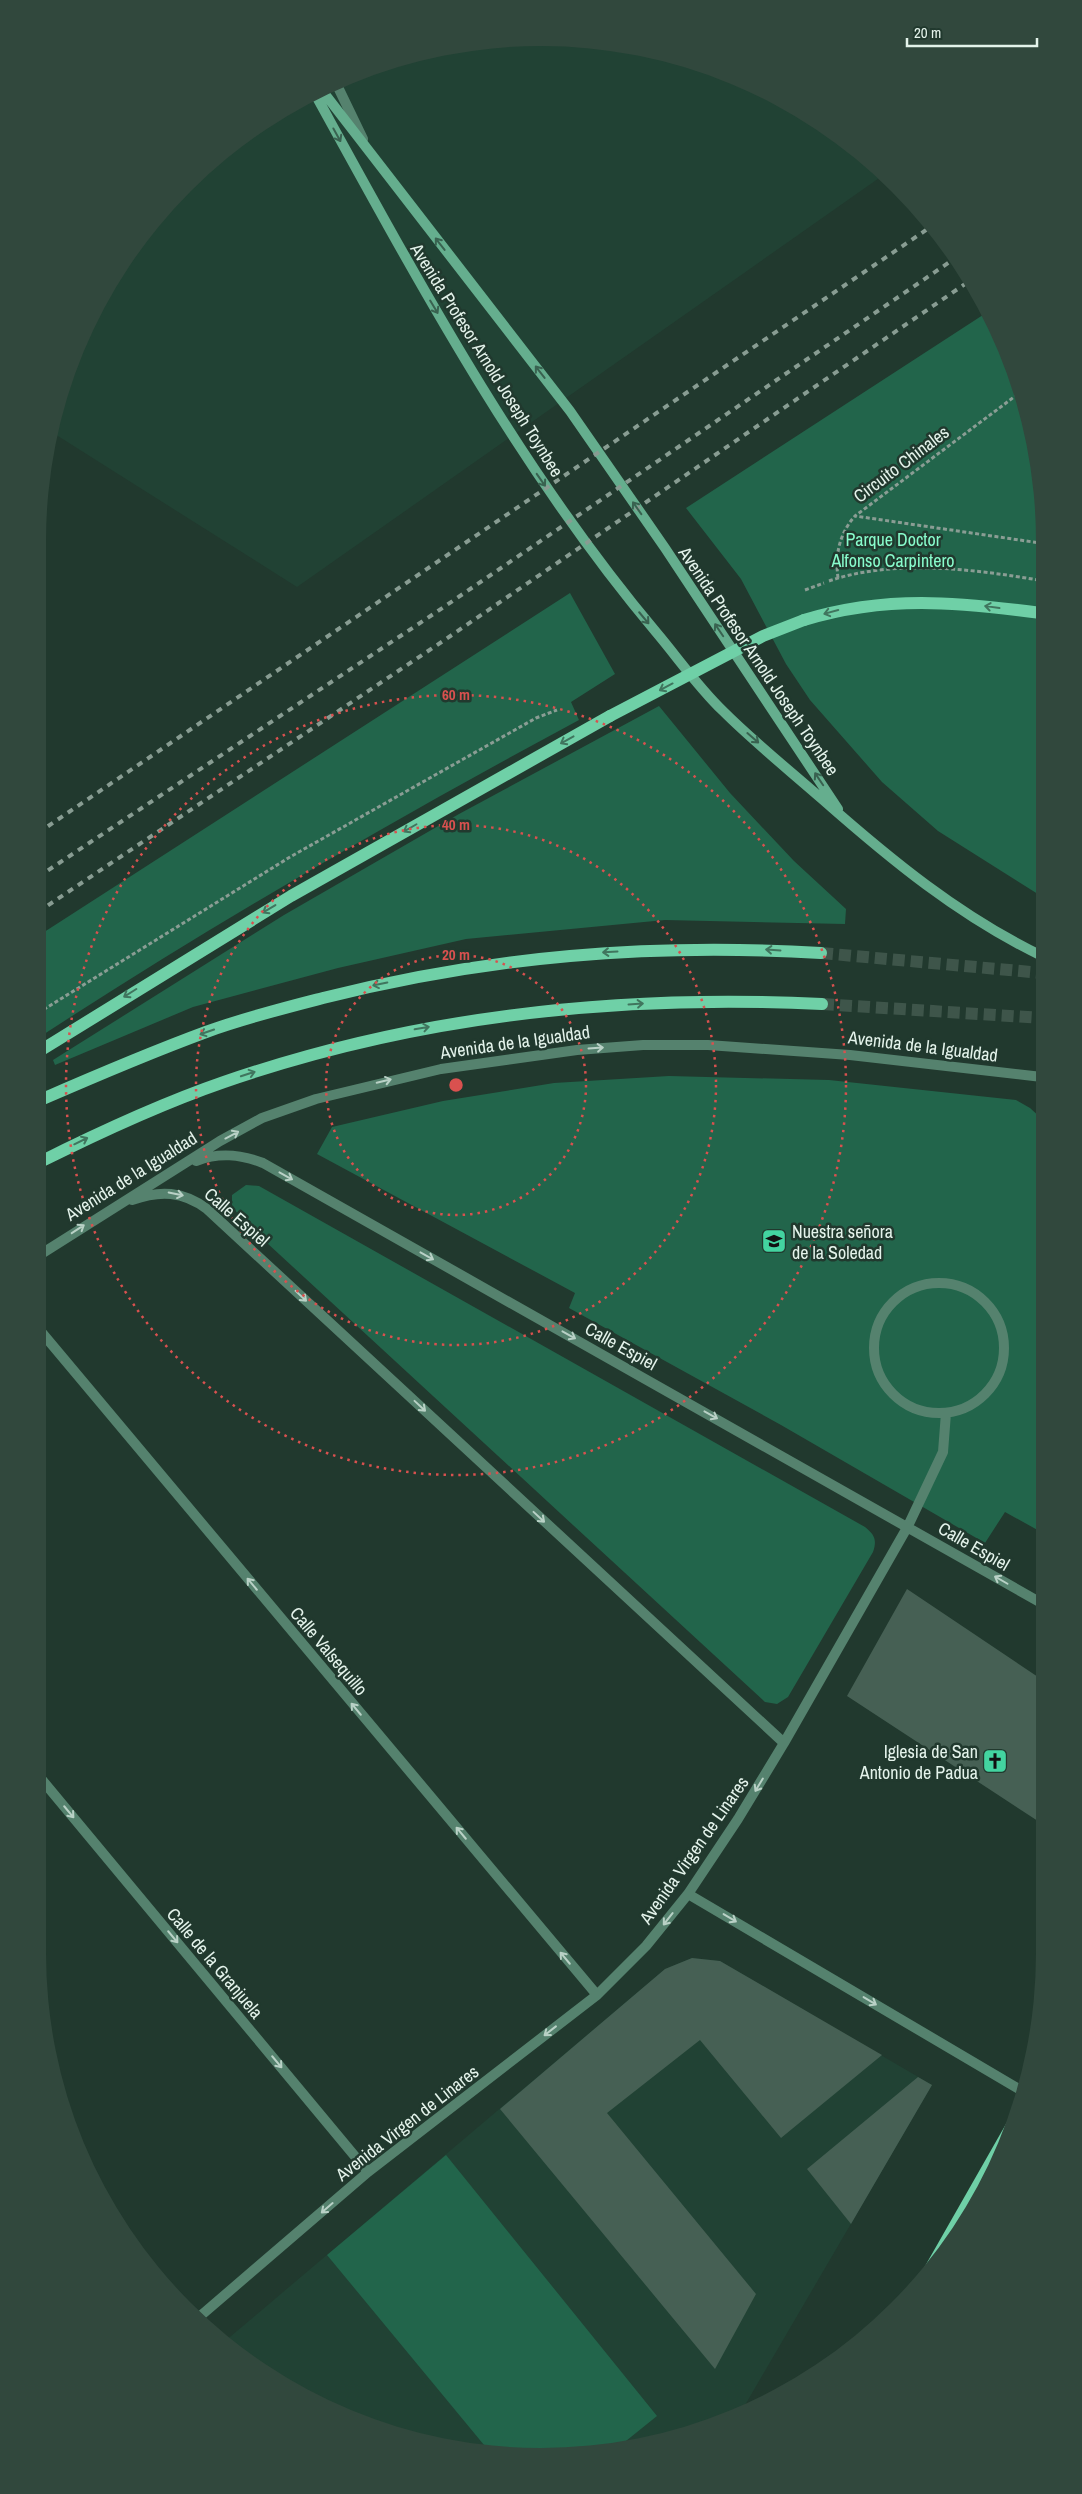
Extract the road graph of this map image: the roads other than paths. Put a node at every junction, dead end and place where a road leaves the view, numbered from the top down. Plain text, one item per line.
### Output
1 (339, 90) edge
2 (326, 95) edge
3 (317, 100) edge
4 (367, 149) junction
5 (1036, 612) edge
6 (846, 820) junction
7 (821, 953) tunnel mouth
8 (1036, 953) edge
9 (822, 1004) tunnel mouth
10 (46, 1047) edge
11 (1036, 1076) edge
12 (46, 1098) edge
13 (46, 1159) edge
14 (175, 1170) junction
15 (113, 1208) junction
16 (46, 1251) edge
17 (46, 1338) edge
18 (946, 1413) junction
19 (908, 1526) junction
20 (1036, 1599) edge
21 (784, 1743) junction
22 (46, 1785) edge
23 (688, 1894) junction
24 (596, 1995) junction
25 (1017, 2088) edge
26 (368, 2172) junction
27 (203, 2314) edge

1 - 4 street
2 - 4 main road, Avenida Profesor Arnold Joseph Toynbee
3 -> 6 main road, Avenida Profesor Arnold Joseph Toynbee
6 -> 4 main road, Avenida Profesor Arnold Joseph Toynbee
5 -> 10 main road, bridge
6 - 8 main road, Avenida Profesor Arnold Joseph Toynbee
7 -> 12 main road
13 -> 9 main road, Avenida de la Igualdad
14 -> 11 street, Avenida de la Igualdad
14 - 15 street, Avenida de la Igualdad
14 -> 19 street, Calle Espiel
16 -> 15 street, Avenida de la Igualdad
15 -> 21 street, Calle Espiel
24 -> 17 street, Calle Valsequillo
18 - 18 street
18 - 19 street, Avenida Virgen de Linares
20 -> 19 street, Calle Espiel
19 - 21 street, Avenida Virgen de Linares
21 -> 23 street, Avenida Virgen de Linares
22 -> 26 street, Calle de la Granjuela
23 -> 24 street, Avenida Virgen de Linares
23 -> 25 street
24 -> 26 street, Avenida Virgen de Linares
26 -> 27 street, Avenida Virgen de Linares

